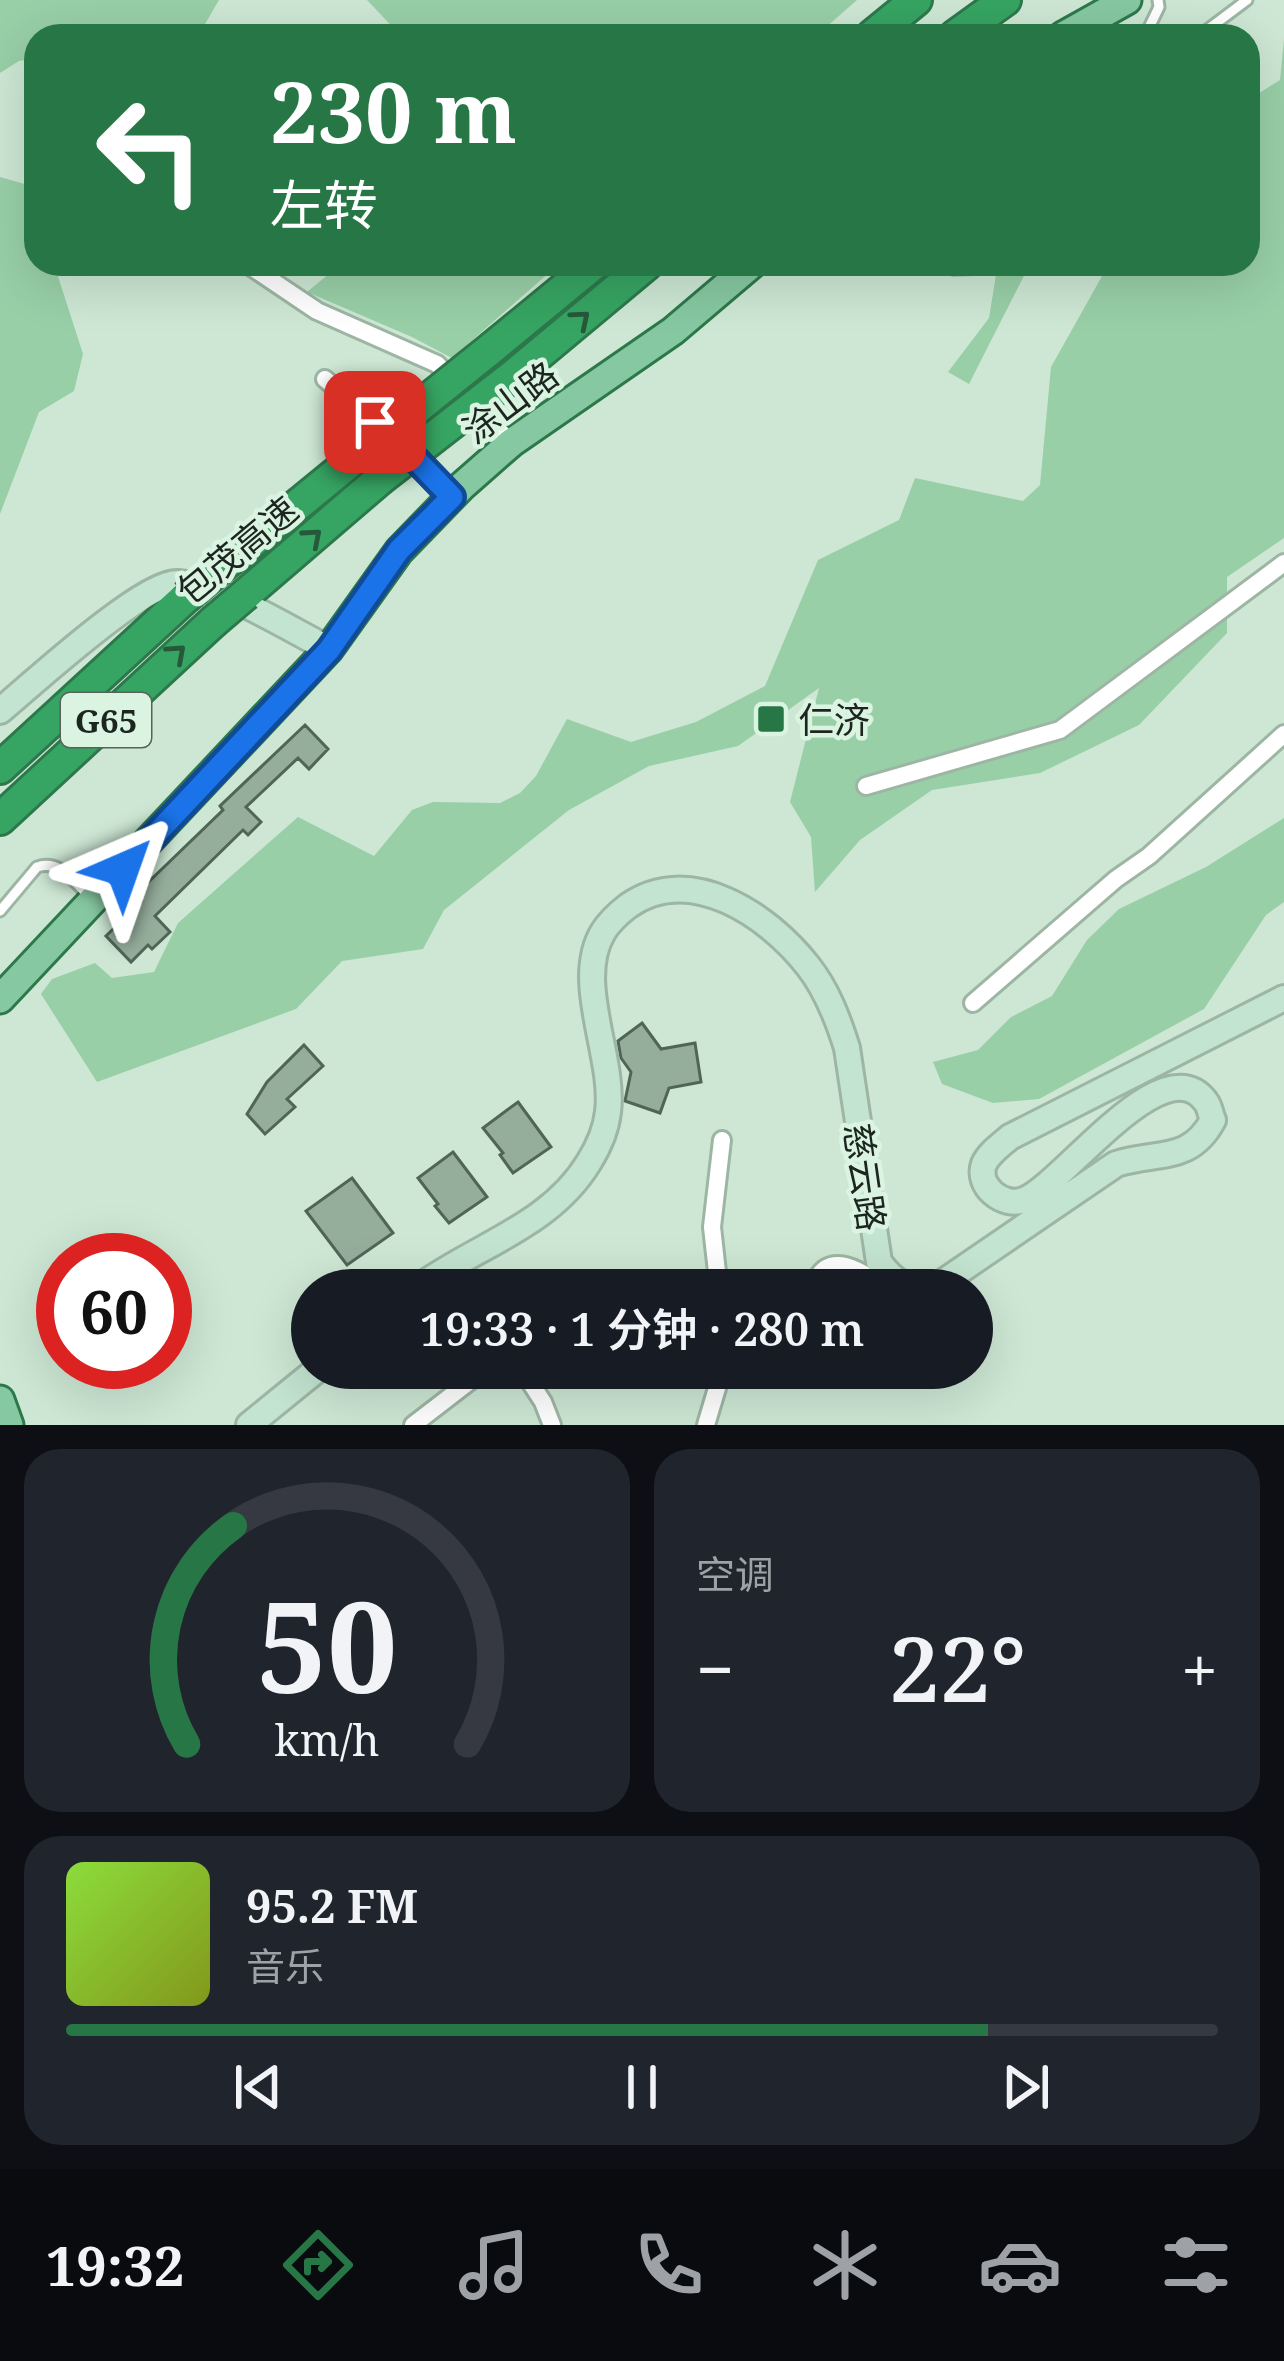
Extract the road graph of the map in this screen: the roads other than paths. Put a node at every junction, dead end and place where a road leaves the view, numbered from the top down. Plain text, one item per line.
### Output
1 (912, 0) edge
2 (972, 0) edge
3 (1005, 0) edge
4 (1126, 0) edge
5 (1247, 0) edge
6 (883, 24) edge
7 (944, 24) edge
8 (972, 24) edge
9 (1085, 24) edge
10 (1215, 24) edge
11 (265, 276) edge
12 (579, 276) edge
13 (633, 276) edge
14 (738, 276) edge
15 (326, 379) dead end
16 (511, 443) junction
17 (452, 497) junction
18 (1284, 562) edge
19 (329, 650) junction
20 (0, 711) edge
21 (1284, 734) edge
22 (0, 769) edge
23 (866, 786) dead end
24 (0, 819) edge
25 (93, 900) junction
26 (0, 911) edge
27 (1284, 998) edge
28 (0, 999) edge
29 (973, 1003) dead end
30 (722, 1140) dead end
31 (451, 1269) edge
32 (717, 1269) edge
33 (824, 1269) edge
34 (854, 1269) edge
35 (884, 1269) edge
36 (963, 1269) edge
37 (293, 1389) edge
38 (460, 1389) edge
39 (534, 1389) edge
40 (717, 1389) edge
41 (0, 1400) edge
42 (9, 1425) edge
43 (249, 1425) edge
44 (413, 1425) edge
45 (552, 1425) edge
46 (706, 1425) edge

1 - 6 highway
2 - 7 highway
3 - 8 highway
4 - 9 main road
5 - 10 lane
11 - 16 street
12 - 22 highway, 包茂高速 / G65, bridge
24 -> 13 highway, 包茂高速 / G65, bridge
14 - 16 main road, 涂山路
15 - 17 street
16 - 17 main road, 涂山路
17 - 19 main road, 涂山路
18 - 23 street
19 - 20 street
19 - 25 main road, 涂山路
21 - 29 street
25 - 26 lane
25 - 28 main road, 涂山路
27 - 36 street, 慈云路
30 - 32 street
31 - 35 street, 慈云路
33 - 34 street
37 - 43 street
38 - 44 street
39 - 45 street
40 - 46 street
41 - 42 main road

